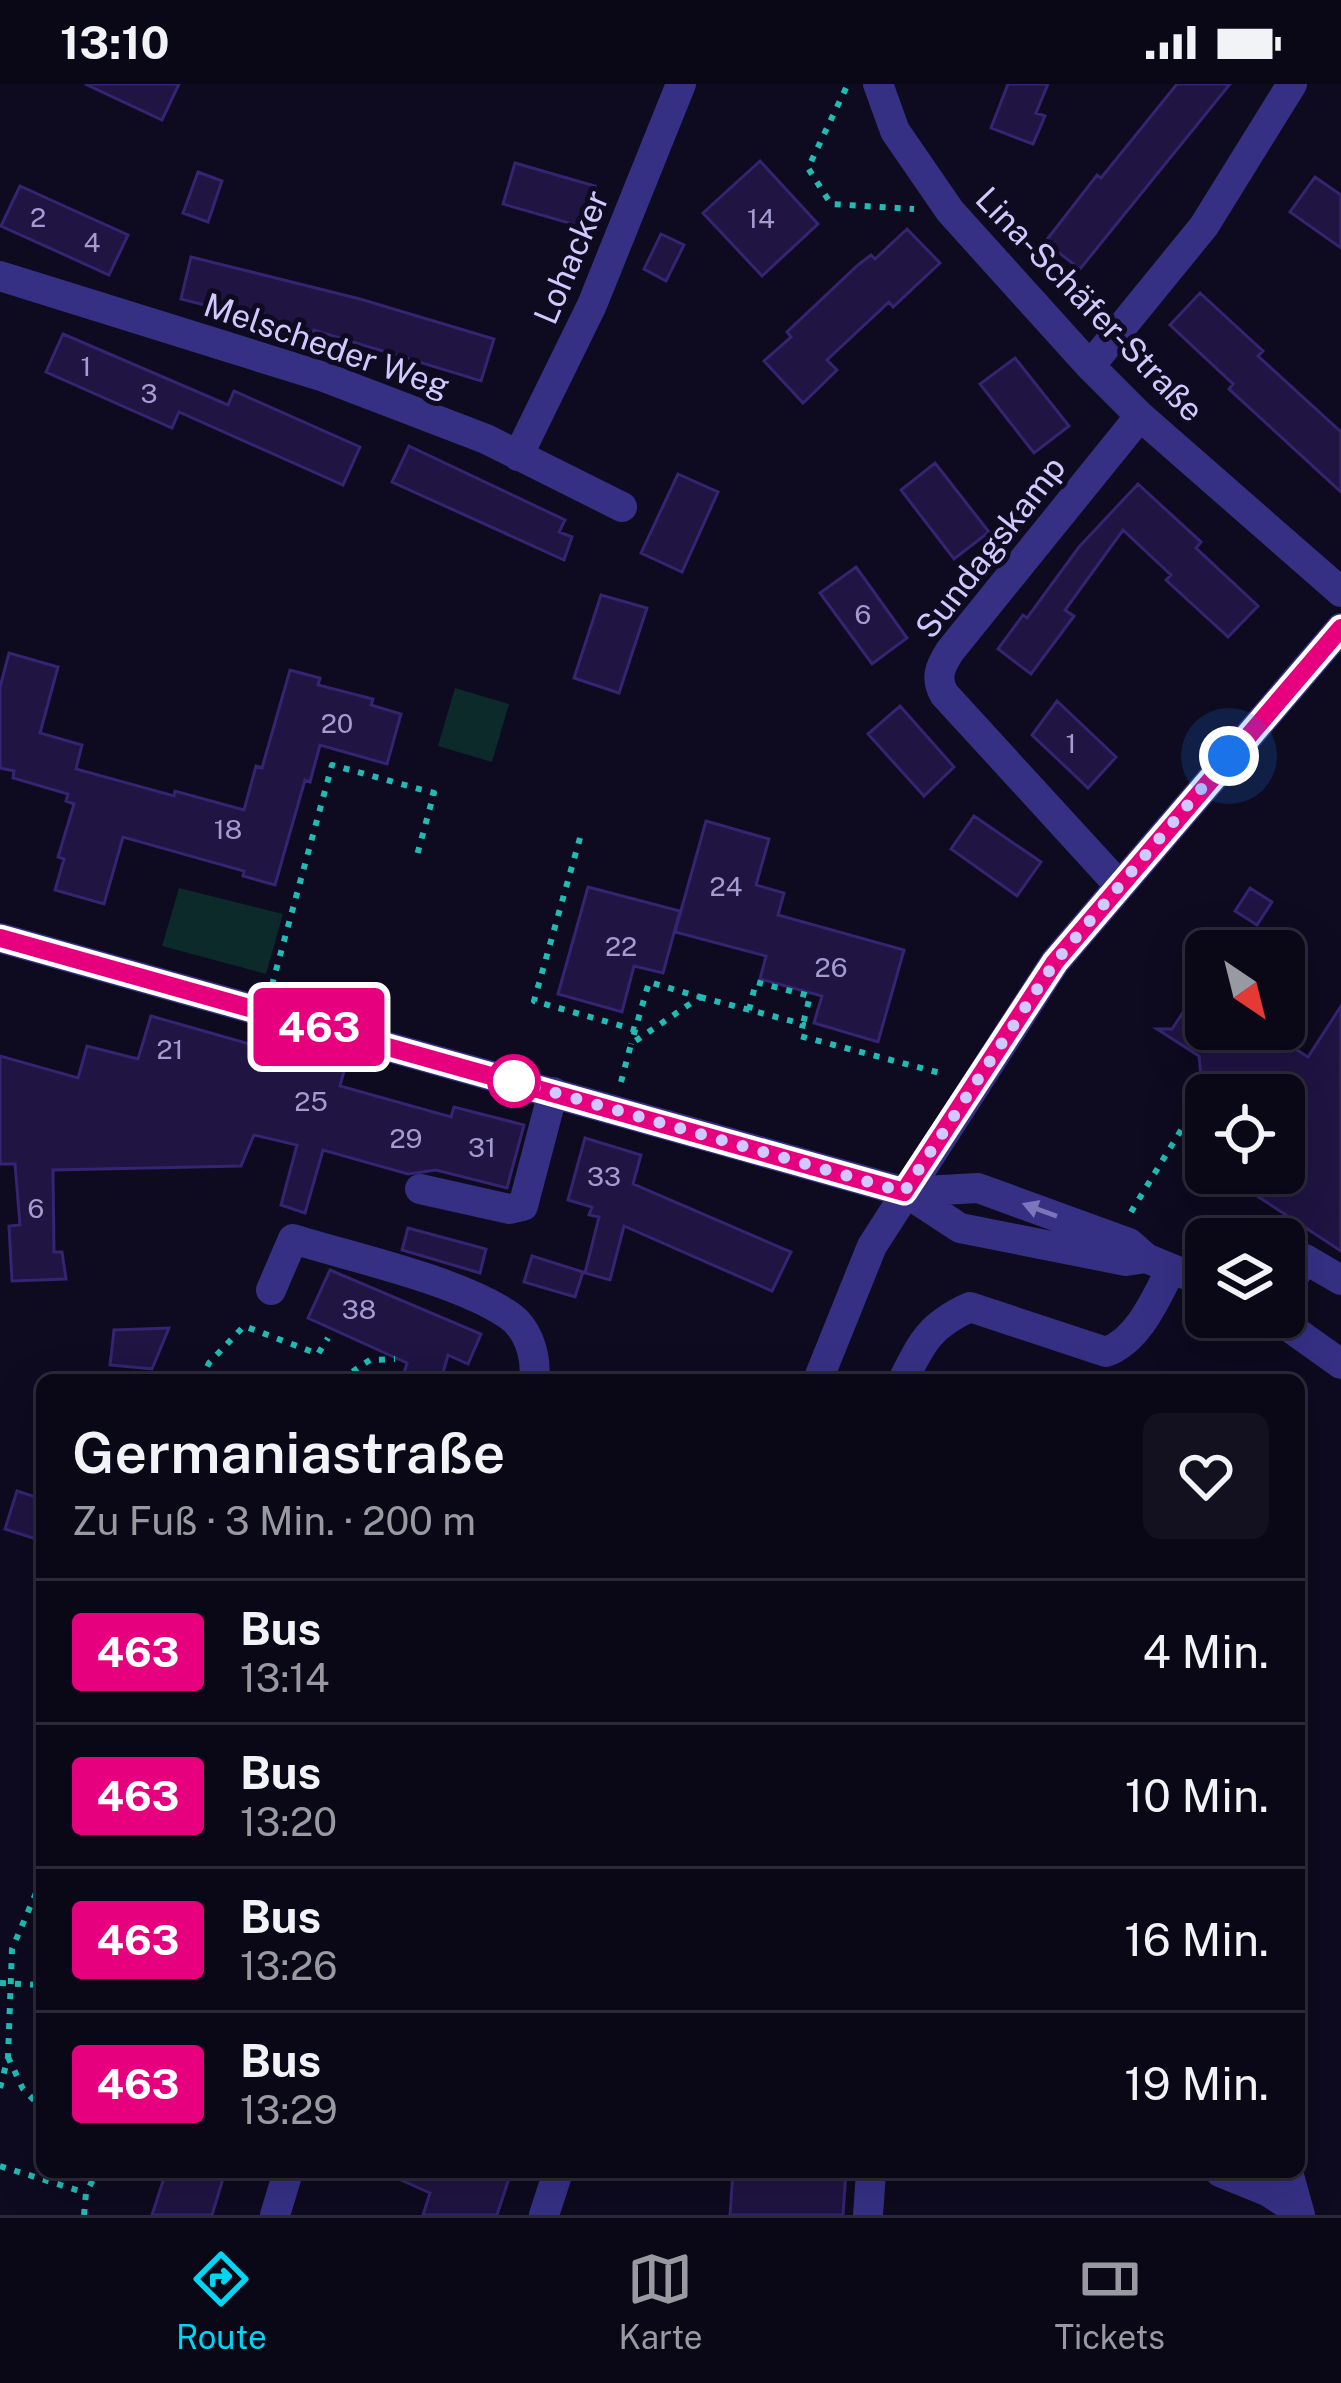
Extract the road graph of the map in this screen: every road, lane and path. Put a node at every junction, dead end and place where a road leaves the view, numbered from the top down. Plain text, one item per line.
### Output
1 (681, 84) edge
2 (846, 84) edge
3 (878, 84) edge
4 (1292, 84) edge
5 (950, 211) junction
6 (0, 276) edge
7 (1090, 366) junction
8 (1140, 416) junction
9 (518, 456) junction
10 (622, 507) dead end
11 (1341, 592) edge
12 (1341, 628) edge
13 (580, 838) dead end
14 (416, 859) dead end
15 (1118, 884) junction
16 (0, 938) edge
17 (272, 985) dead end
18 (700, 997) junction
19 (749, 1010) junction
20 (803, 1024) junction
21 (635, 1030) junction
22 (631, 1045) junction
23 (944, 1074) dead end
24 (621, 1082) dead end
25 (554, 1092) junction
26 (1185, 1124) edge
27 (420, 1189) dead end
28 (904, 1192) junction
29 (1128, 1217) dead end
30 (1305, 1258) edge
31 (1158, 1263) junction
32 (1185, 1274) edge
33 (1341, 1280) edge
34 (271, 1290) dead end
35 (328, 1338) dead end
36 (1304, 1338) edge
37 (395, 1359) dead end
38 (1341, 1364) edge
39 (1101, 1366) edge
40 (207, 1374) edge
41 (349, 1374) edge
42 (534, 1374) edge
43 (820, 1374) edge
44 (906, 1374) edge
45 (36, 1893) edge
46 (4, 1984) edge
47 (36, 1985) edge
48 (8, 2057) junction
49 (0, 2088) edge
50 (36, 2102) edge
51 (0, 2166) edge
52 (36, 2177) edge
53 (38, 2178) edge
54 (94, 2178) edge
55 (286, 2178) edge
56 (556, 2178) edge
57 (871, 2178) edge
58 (1235, 2178) edge
59 (1290, 2178) edge
60 (86, 2193) junction
61 (1299, 2213) edge
62 (84, 2215) edge
63 (275, 2215) edge
64 (544, 2215) edge
65 (868, 2215) edge

1 - 9 street, Lohacker
2 - 5 path
3 - 5 street, Lina-Schäfer-Straße
4 - 7 street
5 - 7 street, Lina-Schäfer-Straße
6 - 9 street, Melscheder Weg
7 - 8 street, Lina-Schäfer-Straße
8 - 11 street, Lina-Schäfer-Straße
8 - 15 street, Sundagskamp
9 - 10 street, Melscheder Weg
12 - 15 street
13 - 21 path
14 - 17 path
15 - 28 street
16 - 25 street
18 - 19 path
18 - 21 path
18 - 22 path
19 - 20 path
19 - 20 path
20 - 23 path
21 - 22 path
22 - 24 path
25 - 27 street
25 - 28 street
26 - 29 path
28 - 31 street
31 -> 28 street
28 - 43 street
30 - 33 street
31 - 32 street
31 - 39 street
34 - 42 street
35 - 40 path
36 - 38 street
37 - 41 path
39 - 44 street
45 - 46 path
46 - 47 path
46 - 48 path
48 - 49 path
48 - 50 path
51 - 52 path
53 - 60 path
54 - 60 path
55 - 63 street
56 - 64 street
57 - 65 street
58 - 61 street
59 - 61 street
60 - 62 path

